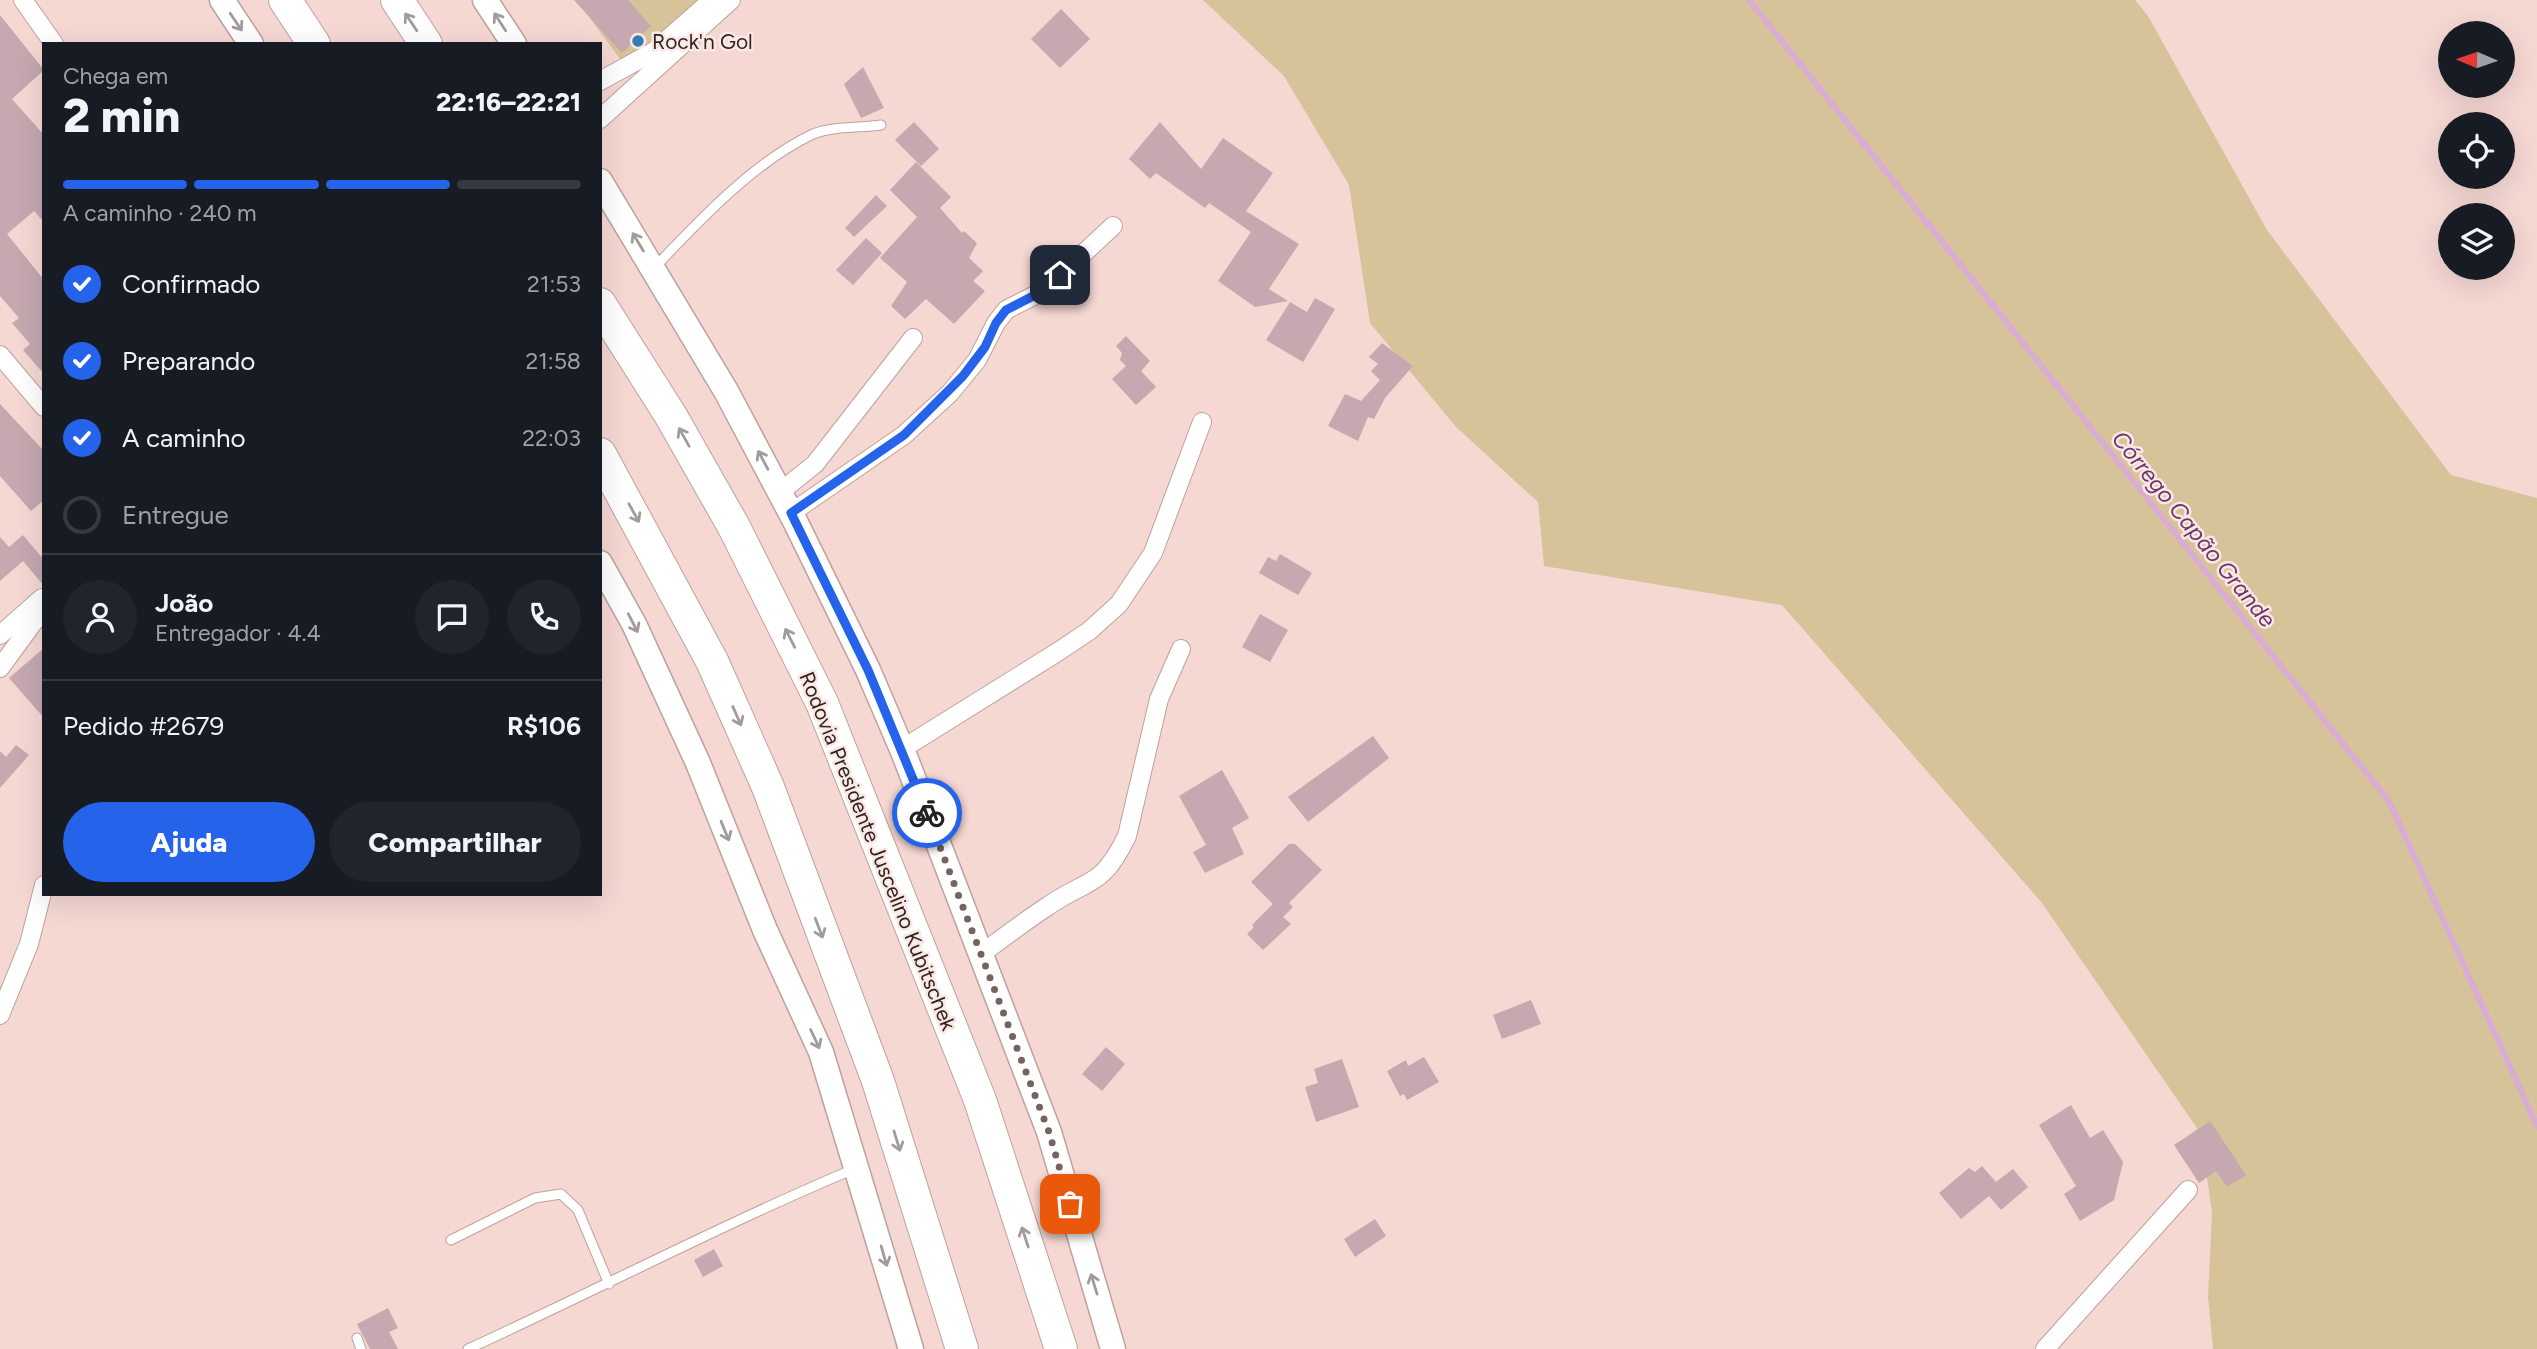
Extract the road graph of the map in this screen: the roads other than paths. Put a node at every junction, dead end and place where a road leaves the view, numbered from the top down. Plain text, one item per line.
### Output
1 (23, 0) edge
2 (222, 0) edge
3 (285, 0) edge
4 (397, 0) edge
5 (485, 0) edge
6 (712, 0) edge
7 (731, 0) edge
8 (53, 42) edge
9 (250, 42) edge
10 (313, 42) edge
11 (425, 42) edge
12 (513, 42) edge
13 (602, 80) edge
14 (602, 117) edge
15 (881, 125) dead end
16 (602, 184) edge
17 (1113, 226) dead end
18 (653, 268) junction
19 (602, 307) edge
20 (913, 338) dead end
21 (0, 355) edge
22 (42, 405) edge
23 (1202, 422) dead end
24 (602, 458) edge
25 (786, 502) junction
26 (602, 566) edge
27 (42, 598) edge
28 (42, 611) edge
29 (0, 635) edge
30 (1181, 649) dead end
31 (0, 668) edge
32 (902, 750) junction
33 (42, 893) edge
34 (981, 954) junction
35 (0, 1015) edge
36 (858, 1167) junction
37 (2188, 1190) dead end
38 (451, 1240) dead end
39 (610, 1284) junction
40 (357, 1338) dead end
41 (361, 1349) edge
42 (468, 1349) edge
43 (911, 1349) edge
44 (962, 1349) edge
45 (1060, 1349) edge
46 (1114, 1349) edge
47 (2045, 1349) edge

1 - 8 street
2 -> 9 main road
3 - 10 highway
11 -> 4 highway
12 -> 5 main road
6 - 13 street
7 - 14 street
15 - 18 lane
18 -> 16 main road
17 - 25 street
25 -> 18 main road
45 -> 19 highway, Rodovia Presidente Juscelino Kubitschek
20 - 25 street
21 - 22 street
23 - 32 street
24 -> 44 highway
25 - 32 main road
26 -> 36 main road
27 - 29 street
28 - 31 street
30 - 34 street
32 - 34 main road
33 - 35 street
46 -> 34 main road
36 - 39 lane
36 -> 43 main road
37 - 47 street
38 - 39 lane
39 - 42 lane
40 - 41 lane

